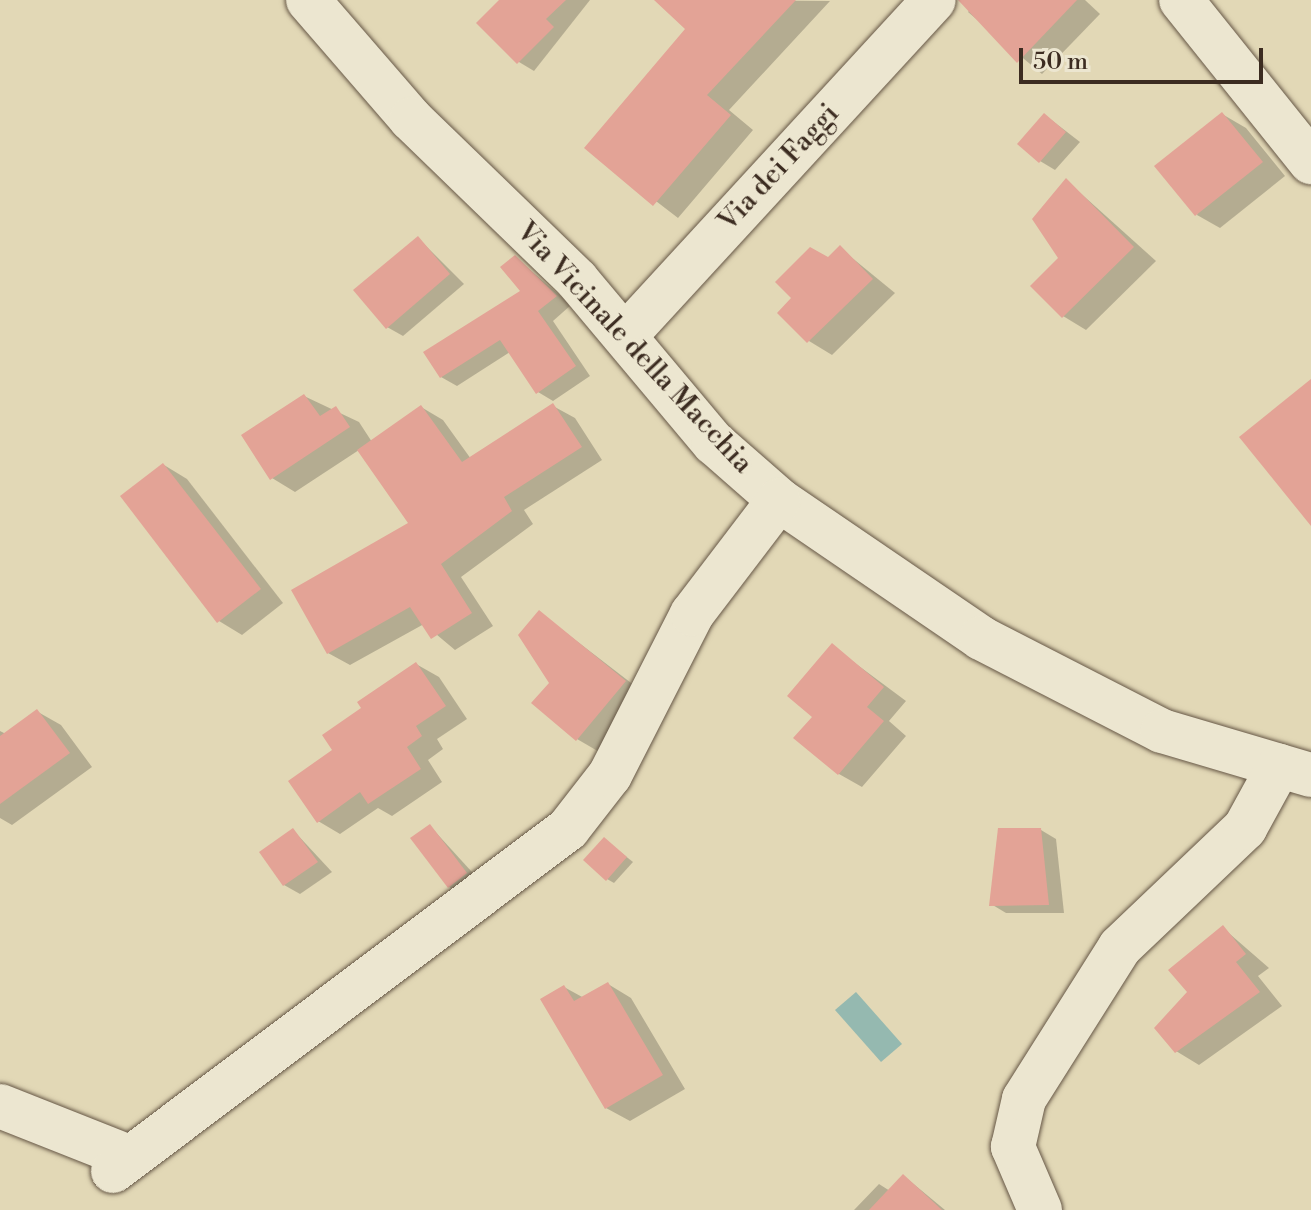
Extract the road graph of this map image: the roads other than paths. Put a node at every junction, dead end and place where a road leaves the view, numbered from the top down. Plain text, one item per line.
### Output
1 (308, 0) edge
2 (934, 0) edge
3 (1181, 0) edge
4 (1311, 162) edge
5 (625, 336) junction
6 (779, 500) junction
7 (1295, 770) edge
8 (0, 1106) edge
9 (1040, 1210) edge

1 - 5 street, Via Vicinale della Macchia
2 - 5 street, Via dei Faggi
3 - 4 street
5 - 6 street, Via Vicinale della Macchia
6 - 7 street, Via Vicinale della Macchia
6 - 8 street
7 - 9 street

